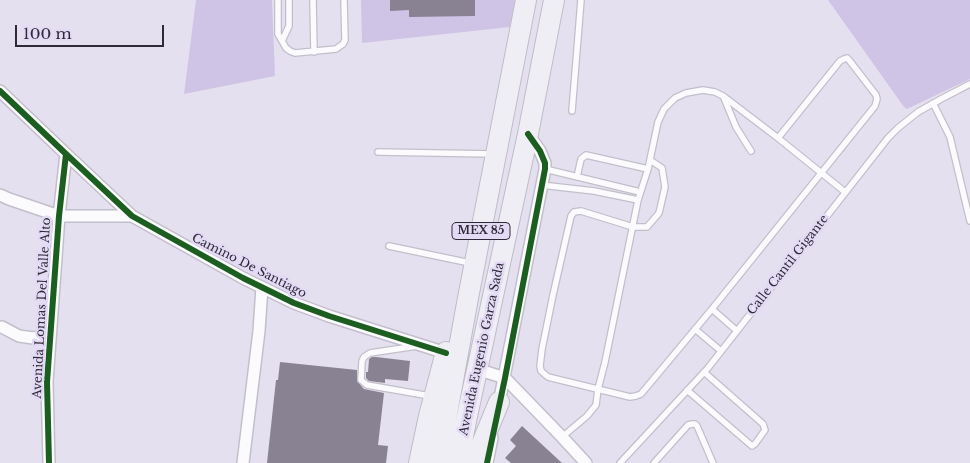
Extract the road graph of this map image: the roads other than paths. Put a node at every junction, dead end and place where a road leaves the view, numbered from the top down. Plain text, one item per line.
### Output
1 (278, 0) edge
2 (289, 0) edge
3 (313, 0) edge
4 (344, 0) edge
5 (526, 0) edge
6 (554, 0) edge
7 (580, 0) edge
8 (282, 40) junction
9 (314, 52) junction
10 (970, 84) edge
11 (0, 91) edge
12 (723, 96) junction
13 (933, 103) junction
14 (572, 111) dead end
15 (528, 134) junction
16 (778, 138) junction
17 (751, 151) dead end
18 (378, 152) dead end
19 (66, 154) junction
20 (496, 154) junction
21 (650, 160) junction
22 (544, 169) junction
23 (648, 169) junction
24 (821, 174) junction
25 (577, 177) junction
26 (541, 185) junction
27 (640, 192) junction
28 (844, 192) junction
29 (0, 194) edge
30 (638, 200) junction
31 (59, 216) junction
32 (132, 216) junction
33 (970, 221) edge
34 (633, 227) junction
35 (389, 246) dead end
36 (474, 264) junction
37 (262, 287) junction
38 (468, 298) junction
39 (712, 309) junction
40 (487, 324) junction
41 (2, 327) dead end
42 (695, 329) junction
43 (737, 330) junction
44 (50, 335) junction
45 (422, 346) junction
46 (721, 350) junction
47 (446, 353) junction
48 (704, 372) junction
49 (496, 375) junction
50 (598, 389) junction
51 (687, 390) junction
52 (434, 397) junction
53 (500, 402) junction
54 (562, 437) junction
55 (49, 463) edge
56 (243, 463) edge
57 (419, 463) edge
58 (438, 463) edge
59 (458, 463) edge
60 (473, 463) edge
61 (487, 463) edge
62 (586, 463) edge
63 (620, 463) edge
64 (654, 463) edge
65 (713, 463) edge

1 - 8 lane
2 - 8 lane
3 - 9 lane
4 - 9 lane
5 - 20 highway, Avenida Eugenio Garza Sada / MEX 85
6 - 15 highway, Avenida Eugenio Garza Sada / MEX 85
7 - 14 lane
8 - 9 lane
10 - 13 lane, Calle Cantil Gigante
11 - 19 street, Camino De Santiago
12 - 16 lane
12 - 17 lane
12 - 21 lane
13 - 28 lane, Calle Cantil Gigante
13 - 33 lane
15 - 22 street
15 - 40 highway, Avenida Eugenio Garza Sada / MEX 85
16 - 24 lane
16 - 24 lane
18 - 20 lane
19 - 31 street, Avenida Lomas Del Valle Alto
19 - 32 street, Camino De Santiago
20 - 36 highway, Avenida Eugenio Garza Sada / MEX 85
21 - 23 lane
21 - 34 lane
22 - 25 lane
22 - 26 street
23 - 25 lane
23 - 27 lane
24 - 28 lane
24 - 39 lane
25 - 27 lane
26 - 30 lane
26 - 49 street
27 - 30 lane
28 - 43 lane, Calle Cantil Gigante
29 - 31 street
30 - 34 lane
31 - 32 street
31 - 44 street, Avenida Lomas Del Valle Alto
32 - 37 street, Camino De Santiago
34 - 50 lane
34 - 50 lane
35 - 36 lane
36 - 38 highway, Avenida Eugenio Garza Sada / MEX 85
37 - 45 street, Camino De Santiago
37 - 56 street
38 - 47 highway
38 - 58 highway, Avenida Eugenio Garza Sada / MEX 85
39 - 42 lane
39 - 43 lane
40 - 49 highway
40 - 59 highway, Avenida Eugenio Garza Sada / MEX 85
41 - 44 street
42 - 46 lane
42 - 50 lane
43 - 46 lane, Calle Cantil Gigante
44 - 55 street, Avenida Lomas Del Valle Alto
45 - 47 street, Camino De Santiago
45 - 52 lane
46 - 48 lane, Calle Cantil Gigante
47 - 52 highway
48 - 51 lane, Calle Cantil Gigante
48 - 51 lane
49 - 53 street
49 - 54 street
49 - 60 highway
50 - 54 lane
51 - 63 lane, Calle Cantil Gigante
52 - 57 highway
53 - 60 highway
53 - 61 street
54 - 62 street
64 - 65 lane

